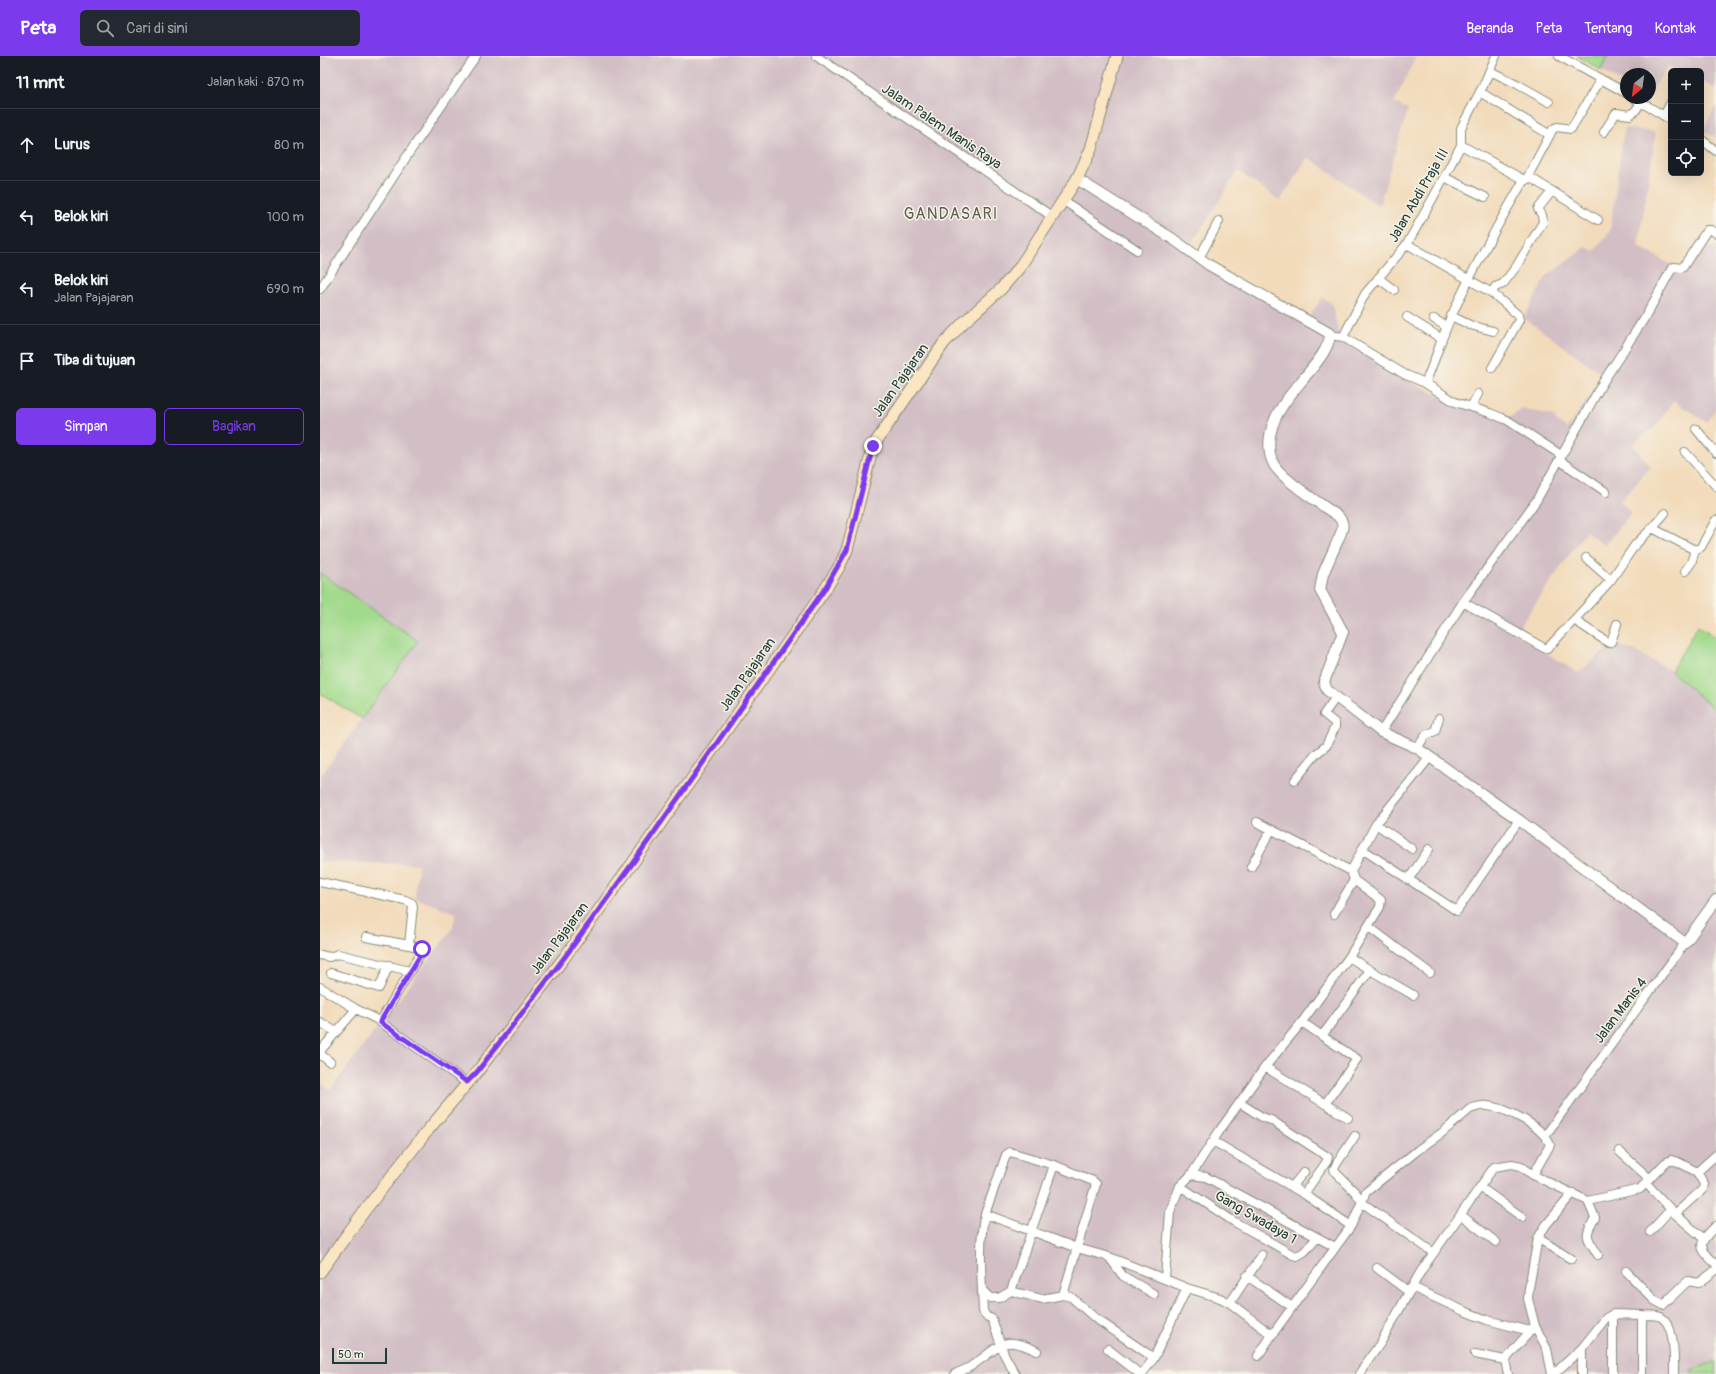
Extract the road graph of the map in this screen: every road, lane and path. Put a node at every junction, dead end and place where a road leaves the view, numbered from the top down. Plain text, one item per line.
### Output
1 (476, 56) edge
2 (816, 56) edge
3 (1117, 56) edge
4 (1496, 56) edge
5 (1559, 56) edge
6 (1490, 71) junction
7 (1600, 79) junction
8 (1620, 90) edge
9 (1480, 92) junction
10 (1549, 102) dead end
11 (1637, 104) edge
12 (1644, 104) edge
13 (1670, 104) edge
14 (1667, 118) edge
15 (1604, 132) dead end
16 (1550, 135) junction
17 (1702, 140) edge
18 (1461, 145) junction
19 (1716, 152) edge
20 (1444, 176) junction
21 (1077, 179) junction
22 (1525, 180) junction
23 (1552, 191) junction
24 (1485, 197) dead end
25 (1064, 201) junction
26 (1053, 217) junction
27 (1598, 220) dead end
28 (1219, 221) dead end
29 (1716, 233) edge
30 (1407, 244) junction
31 (1137, 250) dead end
32 (1199, 258) junction
33 (1378, 278) junction
34 (1470, 280) junction
35 (320, 289) edge
36 (1394, 290) dead end
37 (1492, 293) junction
38 (1451, 316) junction
39 (1407, 317) dead end
40 (1434, 319) dead end
41 (1447, 327) junction
42 (1493, 331) dead end
43 (1330, 335) junction
44 (1342, 337) junction
45 (1442, 339) junction
46 (1492, 368) dead end
47 (1425, 382) junction
48 (1478, 394) dead end
49 (1471, 407) junction
50 (1696, 429) dead end
51 (1685, 452) dead end
52 (1716, 453) edge
53 (1560, 458) junction
54 (1716, 486) edge
55 (1606, 492) dead end
56 (1665, 513) dead end
57 (1716, 520) edge
58 (1652, 528) junction
59 (1695, 550) junction
60 (1586, 558) dead end
61 (1685, 571) dead end
62 (1611, 580) junction
63 (1462, 602) junction
64 (1574, 620) junction
65 (1617, 624) dead end
66 (1336, 697) junction
67 (1440, 718) dead end
68 (1381, 732) junction
69 (1417, 748) junction
70 (1430, 757) junction
71 (1295, 780) dead end
72 (1519, 820) junction
73 (1257, 822) dead end
74 (1376, 824) junction
75 (1271, 830) junction
76 (1362, 849) junction
77 (1429, 849) dead end
78 (1412, 850) dead end
79 (1251, 867) dead end
80 (1351, 871) junction
81 (1354, 880) junction
82 (1408, 880) junction
83 (320, 882) edge
84 (1716, 900) edge
85 (1334, 914) dead end
86 (1369, 927) junction
87 (366, 937) dead end
88 (1686, 943) junction
89 (409, 945) junction
90 (320, 955) edge
91 (1349, 957) junction
92 (389, 965) junction
93 (1370, 970) junction
94 (410, 971) junction
95 (331, 973) dead end
96 (1430, 973) dead end
97 (320, 986) edge
98 (1413, 995) dead end
99 (356, 1009) junction
100 (320, 1022) edge
101 (380, 1022) junction
102 (1302, 1022) junction
103 (336, 1032) junction
104 (1322, 1036) junction
105 (330, 1062) dead end
106 (1265, 1067) junction
107 (467, 1082) junction
108 (1240, 1103) junction
109 (1325, 1104) junction
110 (1348, 1118) dead end
111 (1355, 1136) dead end
112 (1545, 1136) junction
113 (1214, 1141) junction
114 (1619, 1151) dead end
115 (1716, 1155) edge
116 (1054, 1165) junction
117 (1304, 1172) dead end
118 (1697, 1172) junction
119 (1191, 1175) junction
120 (1534, 1175) junction
121 (1648, 1181) junction
122 (1180, 1186) junction
123 (1292, 1187) junction
124 (1480, 1187) junction
125 (1573, 1193) junction
126 (1304, 1194) junction
127 (1588, 1201) junction
128 (1366, 1205) junction
129 (1673, 1211) junction
130 (985, 1214) junction
131 (1461, 1215) junction
132 (1522, 1217) dead end
133 (1351, 1226) junction
134 (1716, 1226) edge
135 (1032, 1230) junction
136 (1650, 1232) dead end
137 (1317, 1238) junction
138 (1538, 1238) junction
139 (1703, 1238) junction
140 (1496, 1242) dead end
141 (1335, 1247) junction
142 (1077, 1248) junction
143 (1434, 1253) junction
144 (1262, 1255) dead end
145 (1598, 1255) dead end
146 (1108, 1257) junction
147 (1571, 1259) dead end
148 (1716, 1264) edge
149 (1377, 1268) dead end
150 (1716, 1270) edge
151 (1626, 1271) dead end
152 (320, 1272) edge
153 (1247, 1276) junction
154 (1165, 1278) junction
155 (1187, 1288) junction
156 (1411, 1289) junction
157 (983, 1291) junction
158 (1011, 1291) junction
159 (1154, 1294) dead end
160 (1063, 1295) junction
161 (1230, 1303) junction
162 (1292, 1307) junction
163 (1613, 1314) junction
164 (1642, 1318) junction
165 (1533, 1328) junction
166 (1272, 1335) junction
167 (1001, 1344) junction
168 (1582, 1348) junction
169 (1108, 1349) dead end
170 (1037, 1351) dead end
171 (1475, 1354) dead end
172 (1258, 1356) dead end
173 (1154, 1358) junction
174 (1505, 1360) junction
175 (955, 1374) edge
176 (1015, 1374) edge
177 (1141, 1374) edge
178 (1360, 1374) edge
179 (1508, 1374) edge
180 (1553, 1374) edge
181 (1582, 1374) edge
182 (1613, 1374) edge
183 (1642, 1374) edge
184 (1674, 1374) edge

1 - 35 street
2 - 26 street, Jalam Palem Manis Raya
3 - 21 main road, Jalan Pajajaran
4 - 6 street, Jalan Abdi Praja III
5 - 7 street
6 - 9 street, Jalan Abdi Praja III
6 - 10 street
7 - 8 street
7 - 16 street
9 - 16 street
9 - 18 street, Jalan Abdi Praja III
11 - 15 street
12 - 14 street
13 - 14 street
16 - 22 street
17 - 19 street
18 - 20 street, Jalan Abdi Praja III
18 - 22 street
20 - 24 street
20 - 30 street, Jalan Abdi Praja III
21 - 25 main road, Jalan Pajajaran
21 - 32 street
22 - 23 street
22 - 34 street
23 - 27 street
23 - 37 street
25 - 26 main road, Jalan Pajajaran
25 - 31 street
26 - 107 main road, Jalan Pajajaran
28 - 32 street
29 - 53 street
30 - 33 street, Jalan Abdi Praja III
30 - 34 street
32 - 43 street
33 - 36 street
33 - 44 street, Jalan Abdi Praja III
34 - 37 street
34 - 38 street
37 - 46 street
38 - 41 street
38 - 42 street
39 - 45 street
40 - 41 street
41 - 45 street
43 - 44 street
43 - 66 street
44 - 47 street
45 - 47 street
47 - 49 street
48 - 49 street
49 - 53 street
50 - 52 street
51 - 54 street
53 - 55 street
53 - 63 street
56 - 58 street
57 - 59 street
58 - 59 street
58 - 62 street
59 - 61 street
60 - 62 street
62 - 64 street
63 - 64 street
63 - 68 street
64 - 65 street
66 - 68 street
66 - 71 street
67 - 69 street
68 - 69 street
69 - 70 street
70 - 72 street
70 - 74 street
72 - 82 street
72 - 88 street
73 - 75 street
74 - 76 street
74 - 78 street
75 - 79 street
75 - 80 street
76 - 80 street
76 - 82 street
77 - 82 street
80 - 81 street
81 - 85 street
81 - 86 street
83 - 89 street
84 - 88 street, Jalan Manis 4
86 - 91 street
86 - 96 street
87 - 89 street
88 - 112 street, Jalan Manis 4
89 - 94 street
90 - 92 street
91 - 93 street
91 - 102 street
92 - 94 street
92 - 95 street
93 - 98 street
93 - 104 street
94 - 101 street
97 - 99 street
99 - 101 street
99 - 103 street
100 - 103 street
101 - 107 street
102 - 104 street
102 - 106 street
103 - 105 street
104 - 109 street
106 - 108 street
106 - 109 street
107 - 152 main road, Jalan Pajajaran
108 - 113 street
108 - 126 street
109 - 110 street
111 - 128 street
112 - 120 street
112 - 128 street
113 - 119 street
113 - 123 street
114 - 121 street
115 - 118 street
116 - 130 street
116 - 135 street
116 - 142 street
117 - 123 street
118 - 121 street
118 - 129 street
119 - 122 street
119 - 137 street
120 - 124 street
120 - 125 street
121 - 127 street
121 - 129 street
122 - 137 street, Gang Swadaya 1
122 - 154 street
123 - 126 street
124 - 131 street
124 - 132 street
125 - 127 street
125 - 138 street
126 - 133 street
127 - 145 street
128 - 133 street
128 - 143 street
129 - 136 street
129 - 139 street
130 - 135 street
130 - 157 street
131 - 140 street
131 - 143 street
133 - 141 street
134 - 139 street
135 - 142 street
135 - 158 street
137 - 141 street
138 - 147 street
138 - 165 street
139 - 148 street
141 - 162 street
142 - 146 street
142 - 160 street
143 - 156 street
144 - 153 street
146 - 154 street
146 - 159 street
149 - 156 street
150 - 151 street
153 - 161 street
153 - 162 street
154 - 155 street
155 - 161 street
155 - 173 street
156 - 165 street
156 - 178 street
157 - 158 street
157 - 167 street
158 - 160 street
160 - 173 street
161 - 166 street
162 - 166 street
163 - 164 street
163 - 168 street
163 - 182 street
164 - 183 street
164 - 184 street
165 - 174 street
165 - 180 street
166 - 172 street
167 - 170 street
167 - 175 street
167 - 176 street
168 - 180 street
168 - 181 street
169 - 177 street
171 - 174 street
173 - 177 street
174 - 179 street

